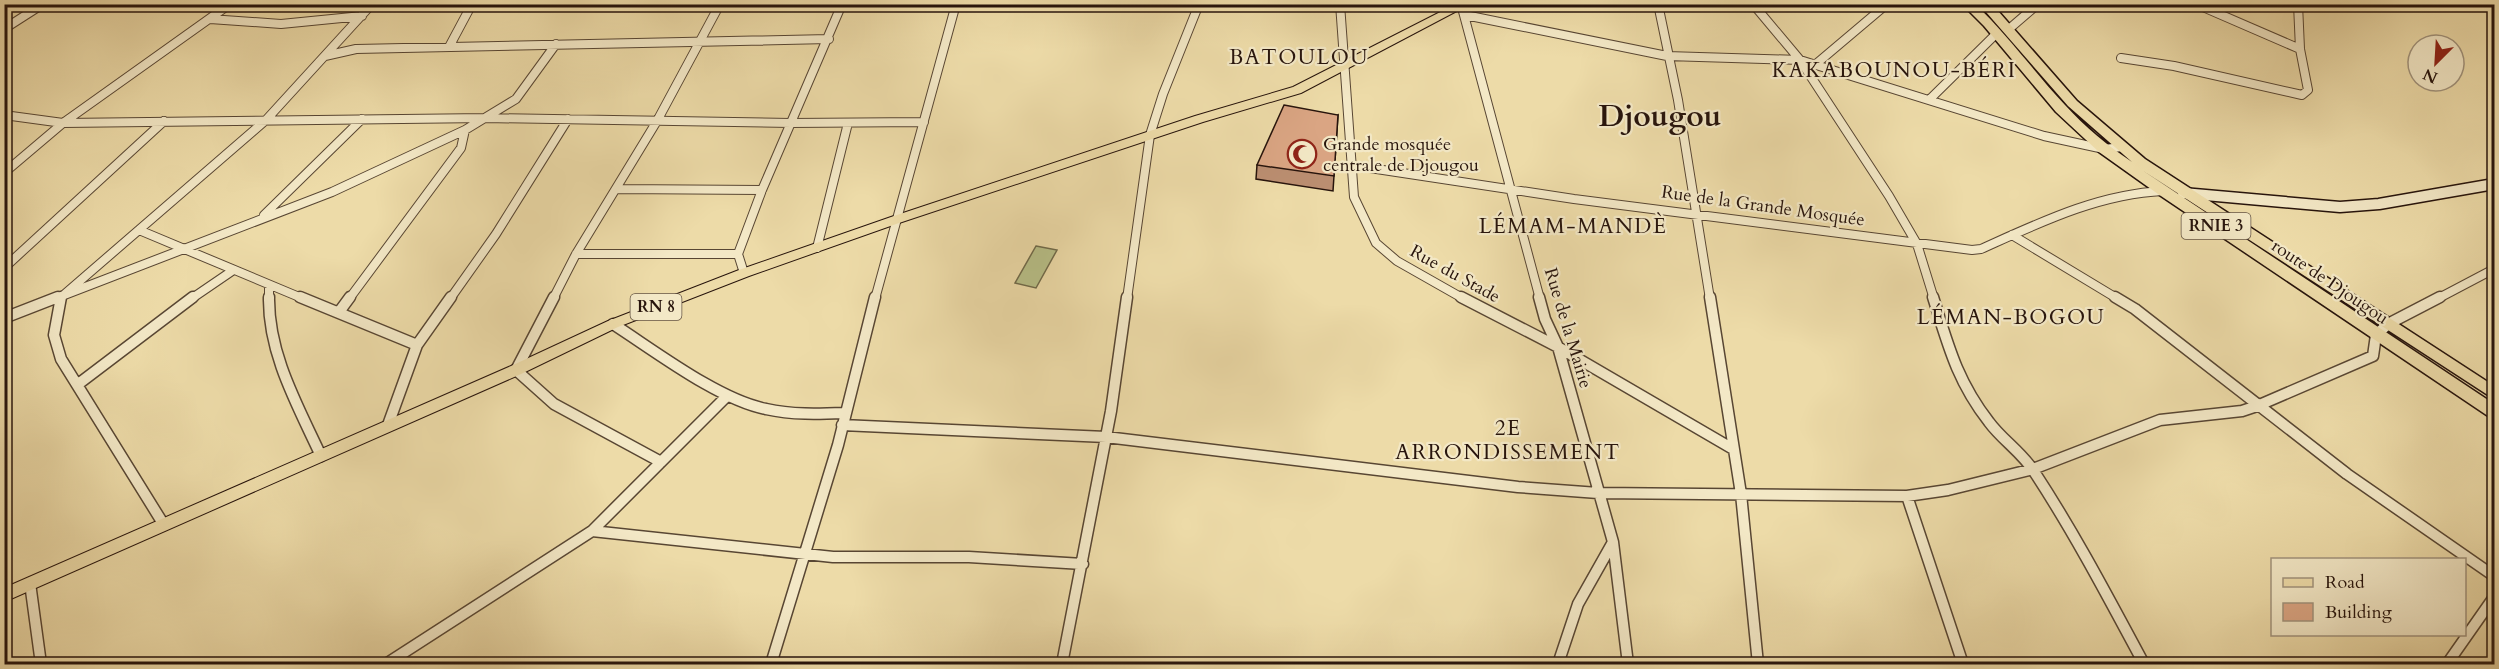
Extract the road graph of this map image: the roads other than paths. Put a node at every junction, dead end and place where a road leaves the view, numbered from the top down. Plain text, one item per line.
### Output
1 (43, 4) edge
2 (230, 4) edge
3 (372, 4) edge
4 (472, 4) edge
5 (720, 4) edge
6 (842, 4) edge
7 (956, 4) edge
8 (1199, 4) edge
9 (1340, 4) edge
10 (1658, 4) edge
11 (1753, 4) edge
12 (1887, 4) edge
13 (1968, 4) edge
14 (1985, 4) edge
15 (2038, 4) edge
16 (2196, 4) edge
17 (2298, 4) edge
18 (1463, 8) edge
19 (362, 16) junction
20 (210, 19) junction
21 (4, 29) edge
22 (2003, 31) junction
23 (829, 39) junction
24 (700, 41) junction
25 (556, 44) junction
26 (450, 47) junction
27 (2300, 49) junction
28 (325, 56) junction
29 (1667, 56) junction
30 (2121, 58) dead end
31 (1800, 60) junction
32 (1816, 64) junction
33 (1344, 67) junction
34 (1929, 100) junction
35 (4, 115) edge
36 (486, 118) junction
37 (362, 119) junction
38 (568, 119) junction
39 (266, 120) junction
40 (164, 121) junction
41 (657, 121) junction
42 (924, 122) junction
43 (63, 123) junction
44 (791, 123) junction
45 (849, 123) junction
46 (465, 130) junction
47 (1150, 135) junction
48 (2122, 147) junction
49 (2104, 148) junction
50 (1350, 165) junction
51 (4, 173) edge
52 (2494, 184) edge
53 (616, 189) junction
54 (1511, 189) junction
55 (762, 190) junction
56 (2163, 191) junction
57 (2186, 193) junction
58 (1695, 213) junction
59 (260, 219) junction
60 (895, 220) junction
61 (139, 230) junction
62 (2012, 235) junction
63 (1917, 244) junction
64 (817, 248) junction
65 (182, 250) junction
66 (576, 254) junction
67 (738, 254) junction
68 (4, 268) edge
69 (2494, 269) edge
70 (232, 271) junction
71 (744, 273) junction
72 (269, 286) junction
73 (59, 299) junction
74 (339, 312) junction
75 (5, 318) edge
76 (613, 324) junction
77 (2388, 324) junction
78 (2376, 334) junction
79 (417, 345) junction
80 (1558, 347) junction
81 (516, 370) junction
82 (77, 385) junction
83 (2493, 389) edge
84 (727, 396) junction
85 (2257, 406) junction
86 (2494, 412) edge
87 (845, 413) junction
88 (388, 425) junction
89 (842, 425) junction
90 (1106, 437) junction
91 (1732, 449) junction
92 (321, 456) junction
93 (661, 462) junction
94 (2032, 469) junction
95 (1598, 493) junction
96 (1741, 494) junction
97 (1907, 496) junction
98 (164, 525) junction
99 (592, 531) junction
100 (1613, 542) junction
101 (805, 553) junction
102 (1083, 564) junction
103 (2494, 576) edge
104 (30, 583) junction
105 (4, 595) edge
106 (2494, 597) edge
107 (41, 664) edge
108 (386, 664) edge
109 (771, 664) edge
110 (1062, 664) edge
111 (1558, 664) edge
112 (1628, 664) edge
113 (1758, 664) edge
114 (1963, 664) edge
115 (2144, 664) edge
116 (2447, 664) edge

1 - 21 street
2 - 20 street
3 - 19 street
4 - 26 street
5 - 24 street
6 - 23 street
7 - 42 street
8 - 47 street
9 - 33 street, Rue du Stade
10 - 29 street
11 - 31 street
12 - 32 street
13 - 22 highway, route de Djougou / RNIE 3
14 - 22 highway, RNIE 3
15 - 22 street
16 - 27 street
17 - 27 street
18 - 29 street
18 - 33 main road, RN 8
18 - 54 street, Rue de la Mairie
19 - 20 street
19 - 28 street
20 - 43 street
22 - 34 street
22 - 48 highway, RNIE 3
22 - 49 highway, route de Djougou / RNIE 3
23 - 24 street
23 - 44 street
24 - 25 street
24 - 41 street
25 - 26 street
25 - 36 street
26 - 28 street
27 - 30 street
28 - 39 street
29 - 31 street
29 - 58 street
31 - 32 street
31 - 63 street
32 - 34 street
33 - 47 main road, RN 8
33 - 50 street, Rue du Stade
34 - 49 street
35 - 43 street
36 - 37 street
36 - 38 street
36 - 46 street
37 - 39 street
37 - 59 street
38 - 41 street
38 - 79 street
39 - 40 street
39 - 61 street
40 - 43 street
40 - 68 street
41 - 44 street
41 - 53 street
42 - 45 street
42 - 60 street
43 - 51 street
44 - 45 street
44 - 55 street
45 - 64 street
46 - 59 street
46 - 74 street
47 - 60 main road, RN 8
47 - 90 street
48 - 49 street
48 - 57 highway, RNIE 3
49 - 56 highway, route de Djougou / RNIE 3
50 - 54 street, Rue de la Grande Mosquée
50 - 80 street, Rue du Stade
52 - 57 main road
53 - 55 street
53 - 66 street
54 - 58 street, Rue de la Grande Mosquée
54 - 80 street, Rue de la Mairie
55 - 67 street
56 - 57 main road
56 - 62 street, Rue de la Grande Mosquée
56 - 78 highway, route de Djougou / RNIE 3
57 - 77 highway, RNIE 3
58 - 63 street, Rue de la Grande Mosquée
58 - 91 street
59 - 65 street
60 - 64 main road, RN 8
60 - 87 street
61 - 65 street
61 - 73 street
62 - 63 street, Rue de la Grande Mosquée
62 - 85 street
63 - 94 street
64 - 71 main road, RN 8
65 - 70 street
65 - 73 street
66 - 67 street
66 - 81 street
67 - 71 street
69 - 77 street
70 - 72 street
70 - 82 street
71 - 76 main road, RN 8
72 - 74 street
72 - 92 street
73 - 75 street
73 - 82 street
74 - 79 street
76 - 81 main road, RN 8
76 - 84 street
77 - 78 street
77 - 83 highway, RNIE 3
78 - 85 street
78 - 86 highway, route de Djougou / RNIE 3
79 - 88 street
80 - 91 street, Rue du Stade
80 - 95 street, Rue de la Mairie
81 - 88 main road, RN 8
81 - 93 street
82 - 98 street
84 - 87 street
84 - 93 street
85 - 94 street
85 - 103 street
87 - 89 street
88 - 92 main road, RN 8
89 - 90 street
89 - 101 street
90 - 95 street
90 - 102 street
91 - 96 street
92 - 98 main road, RN 8
93 - 99 street
94 - 97 street
94 - 115 street
95 - 96 street
95 - 100 street, Rue de la Mairie
96 - 97 street
96 - 113 street
97 - 114 street
98 - 104 main road, RN 8
99 - 101 street
99 - 108 street
100 - 111 street
100 - 112 street, Rue de la Mairie
101 - 102 street
101 - 109 street
102 - 110 street
104 - 105 main road, RN 8
104 - 107 street
106 - 116 street

